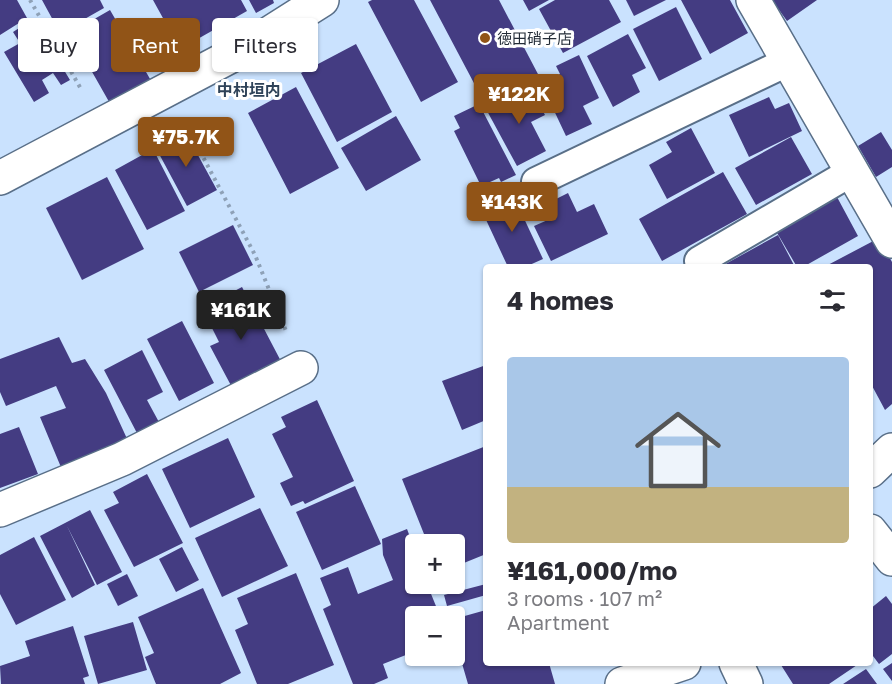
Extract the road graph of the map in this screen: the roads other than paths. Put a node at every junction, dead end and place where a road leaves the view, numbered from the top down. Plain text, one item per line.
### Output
1 (322, 0) edge
2 (753, 0) edge
3 (789, 61) junction
4 (853, 171) junction
5 (0, 178) edge
6 (536, 182) dead end
7 (892, 240) edge
8 (699, 261) dead end
9 (301, 368) road end
10 (892, 450) edge
11 (873, 468) edge
12 (0, 510) edge
13 (873, 535) edge
14 (892, 559) edge
15 (675, 666) edge
16 (737, 666) edge
17 (622, 684) edge
18 (746, 684) edge

1 - 5 street
2 - 3 street
3 - 4 street
3 - 6 lane
4 - 7 street
4 - 8 lane
9 - 12 street
10 - 11 street
13 - 14 street
15 - 17 street
16 - 18 street

